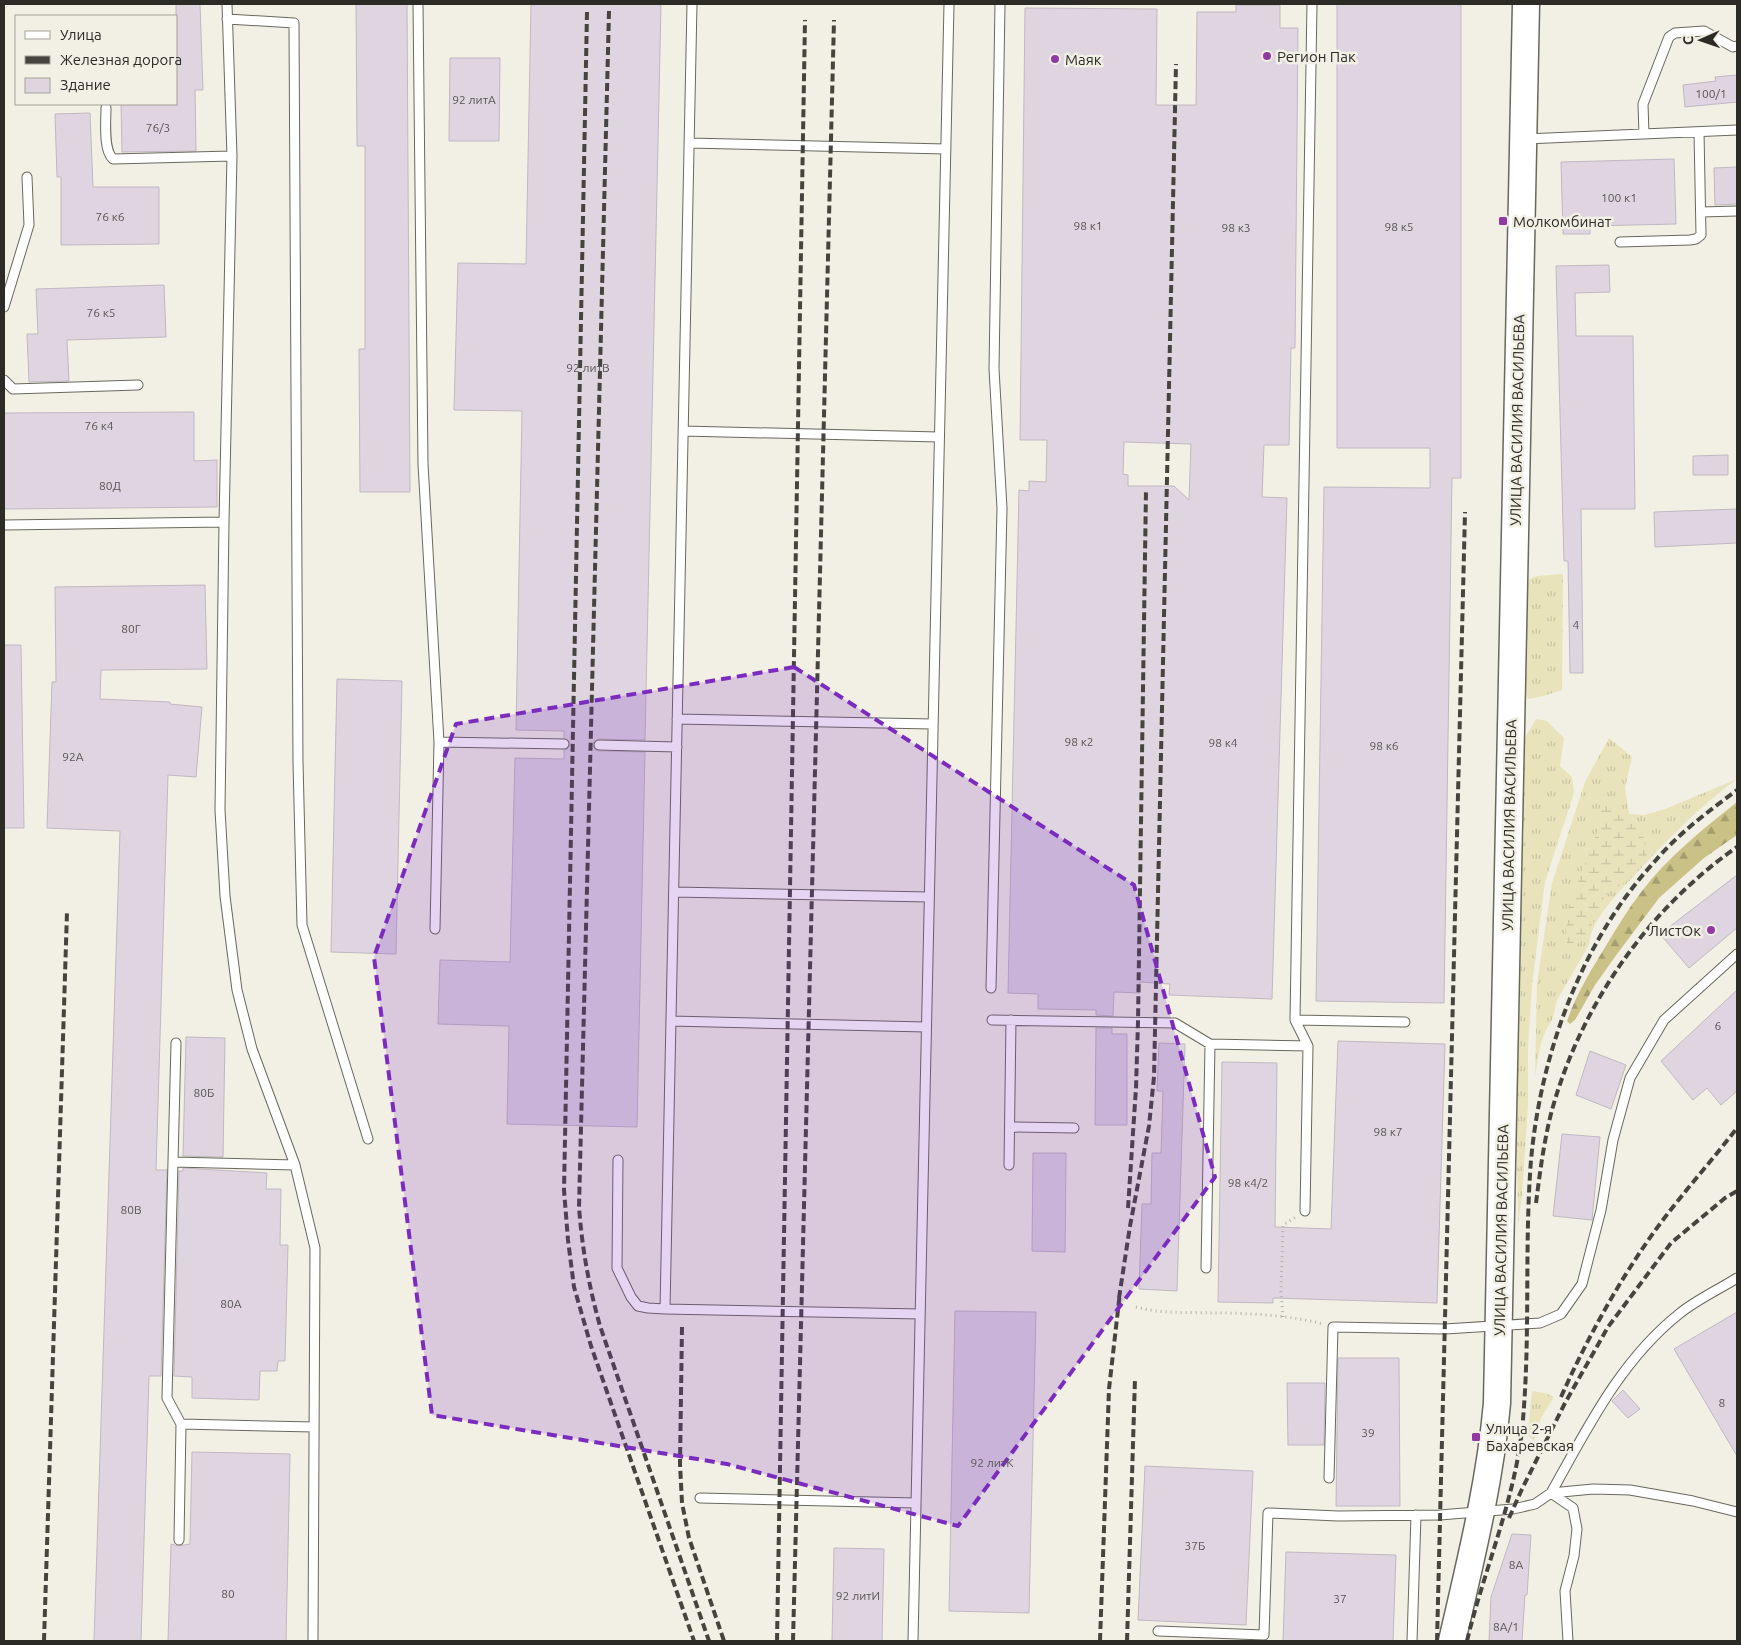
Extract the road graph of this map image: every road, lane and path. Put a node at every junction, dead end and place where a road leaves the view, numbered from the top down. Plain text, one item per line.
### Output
1 (227, 4) edge
2 (418, 4) edge
3 (692, 4) edge
4 (949, 4) edge
5 (1000, 4) edge
6 (1312, 4) edge
7 (1526, 4) edge
8 (228, 19) junction
9 (1737, 46) edge
10 (106, 108) dead end
11 (1737, 130) edge
12 (1699, 132) junction
13 (1644, 134) junction
14 (1523, 139) junction
15 (689, 144) junction
16 (946, 149) junction
17 (232, 156) junction
18 (27, 176) dead end
19 (1737, 211) edge
20 (1702, 212) junction
21 (1620, 242) dead end
22 (4, 306) edge
23 (4, 380) edge
24 (138, 385) dead end
25 (684, 431) junction
26 (939, 437) junction
27 (224, 522) junction
28 (4, 525) edge
29 (677, 719) junction
30 (933, 724) junction
31 (439, 742) junction
32 (564, 744) dead end
33 (599, 745) dead end
34 (677, 747) junction
35 (674, 892) junction
36 (929, 897) junction
37 (435, 929) dead end
38 (1737, 954) edge
39 (991, 988) dead end
40 (992, 1020) dead end
41 (1012, 1020) junction
42 (1295, 1020) junction
43 (671, 1021) junction
44 (1406, 1022) dead end
45 (926, 1026) junction
46 (176, 1043) dead end
47 (1210, 1044) junction
48 (1308, 1046) junction
49 (1010, 1127) junction
50 (1074, 1128) dead end
51 (368, 1139) dead end
52 (618, 1160) dead end
53 (173, 1162) junction
54 (295, 1165) junction
55 (1009, 1165) dead end
56 (1305, 1211) joint
57 (1206, 1268) dead end
58 (1737, 1278) edge
59 (1136, 1307) dead end
60 (665, 1309) junction
61 (920, 1314) junction
62 (1283, 1317) junction
63 (1499, 1325) junction
64 (1333, 1327) junction
65 (182, 1424) junction
66 (314, 1427) junction
67 (1329, 1478) dead end
68 (1551, 1493) junction
69 (700, 1498) dead end
70 (916, 1503) junction
71 (1480, 1511) junction
72 (1737, 1512) edge
73 (1416, 1515) junction
74 (179, 1540) dead end
75 (1158, 1631) dead end
76 (1264, 1638) edge
77 (313, 1641) edge
78 (913, 1641) edge
79 (1412, 1641) edge
80 (1452, 1641) edge
81 (1568, 1641) edge

1 - 8 lane
2 - 31 lane
3 - 15 lane
4 - 16 lane
5 - 39 lane
6 - 42 lane
7 - 14 main road, УЛИЦА ВАСИЛИЯ ВАСИЛЬЕВА
8 - 17 lane
8 - 51 lane
9 - 13 lane
10 - 17 lane
11 - 12 lane
12 - 13 lane
12 - 20 lane
13 - 14 lane
14 - 63 main road, УЛИЦА ВАСИЛИЯ ВАСИЛЬЕВА
15 - 16 lane
15 - 25 lane
16 - 26 lane
17 - 27 lane
18 - 22 lane
19 - 20 lane
20 - 21 lane
23 - 24 lane
25 - 26 lane
25 - 29 lane
26 - 30 lane
27 - 28 lane
27 - 54 lane
29 - 30 lane
29 - 34 lane
30 - 36 lane
31 - 32 lane
31 - 37 lane
33 - 34 lane
34 - 35 lane
35 - 36 lane
35 - 43 lane
36 - 45 lane
38 - 63 lane
40 - 41 lane
41 - 47 lane
41 - 49 lane
42 - 44 lane
42 - 48 lane
43 - 45 lane
43 - 60 lane
45 - 61 lane
46 - 53 lane
47 - 48 lane
47 - 57 lane
48 - 56 lane
49 - 50 lane
49 - 55 lane
52 - 60 lane
53 - 54 lane
53 - 65 lane
54 - 66 lane
56 - 62 path
58 - 68 lane
59 - 62 path
60 - 61 lane
61 - 70 lane
62 - 64 path
63 - 64 lane
63 - 71 main road, УЛИЦА ВАСИЛИЯ ВАСИЛЬЕВА
64 - 67 lane
65 - 66 lane
65 - 74 lane
66 - 77 lane
68 - 71 lane
68 - 72 lane
68 - 81 lane
69 - 70 lane
70 - 78 lane
71 - 73 lane
71 - 80 main road, УЛИЦА ВАСИЛИЯ ВАСИЛЬЕВА
73 - 76 lane
73 - 79 lane
75 - 76 lane

